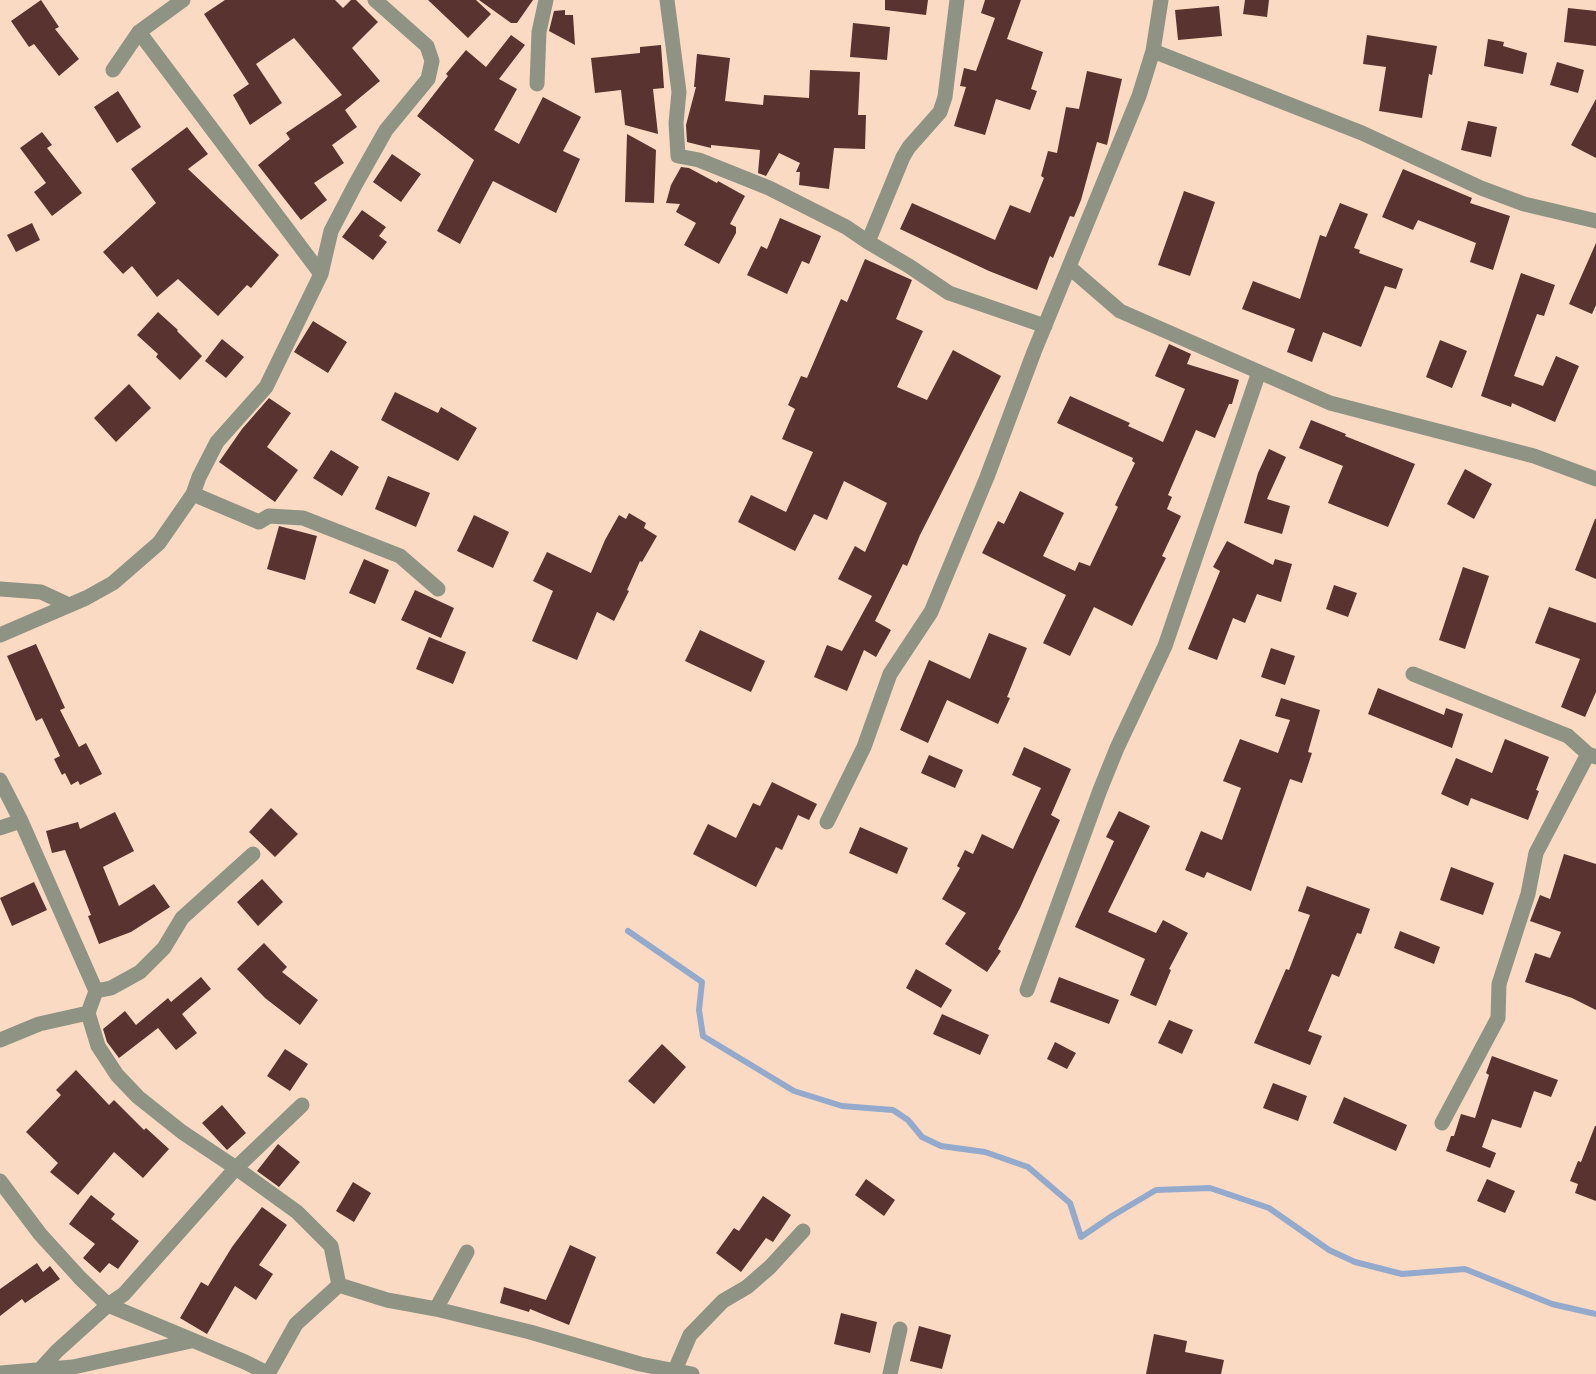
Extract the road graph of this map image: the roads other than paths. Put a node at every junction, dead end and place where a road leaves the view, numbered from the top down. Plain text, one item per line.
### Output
1 (183, 0) edge
2 (375, 0) edge
3 (546, 0) edge
4 (667, 0) edge
5 (957, 0) edge
6 (1161, 0) edge
7 (139, 32) junction
8 (1154, 51) junction
9 (113, 70) dead end
10 (537, 84) dead end
11 (1596, 221) edge
12 (868, 242) junction
13 (1069, 267) junction
14 (321, 274) junction
15 (1045, 326) junction
16 (1259, 372) junction
17 (1596, 479) edge
18 (193, 494) junction
19 (438, 588) dead end
20 (0, 590) edge
21 (69, 605) junction
22 (0, 634) edge
23 (1413, 674) dead end
24 (1592, 756) edge
25 (0, 780) edge
26 (21, 821) junction
27 (827, 822) dead end
28 (0, 828) edge
29 (253, 854) dead end
30 (1027, 990) dead end
31 (96, 991) junction
32 (88, 1013) junction
33 (0, 1040) edge
34 (302, 1105) dead end
35 (1442, 1123) dead end
36 (236, 1168) junction
37 (0, 1181) edge
38 (803, 1230) dead end
39 (467, 1252) dead end
40 (339, 1285) junction
41 (108, 1305) junction
42 (436, 1309) junction
43 (900, 1329) dead end
44 (191, 1341) junction
45 (639, 1369) edge
46 (675, 1370) junction
47 (0, 1373) edge
48 (39, 1373) edge
49 (268, 1374) edge
50 (692, 1374) edge
51 (890, 1374) edge

1 - 7 street
2 - 14 street
3 - 10 street
4 - 12 street
5 - 12 street
6 - 8 street
7 - 9 street
7 - 14 street
8 - 11 street
8 - 13 street
12 - 15 street
13 - 15 street
13 - 16 street
14 - 18 street
15 - 27 street
16 - 17 street
16 - 30 street
18 - 19 street
18 - 21 street
20 - 21 street
21 - 22 street
23 - 24 street
24 - 35 street
25 - 26 street
26 - 28 street
26 - 31 street
29 - 31 street
31 - 32 street
32 - 33 street
32 - 36 street
34 - 36 street
36 - 40 street
36 - 41 street
37 - 41 street
38 - 46 street
39 - 42 street
40 - 42 street
40 - 49 street
41 - 44 street
41 - 48 street
42 - 45 street
43 - 51 street
44 - 48 street
44 - 49 street
45 - 46 street
46 - 50 street
47 - 48 street

